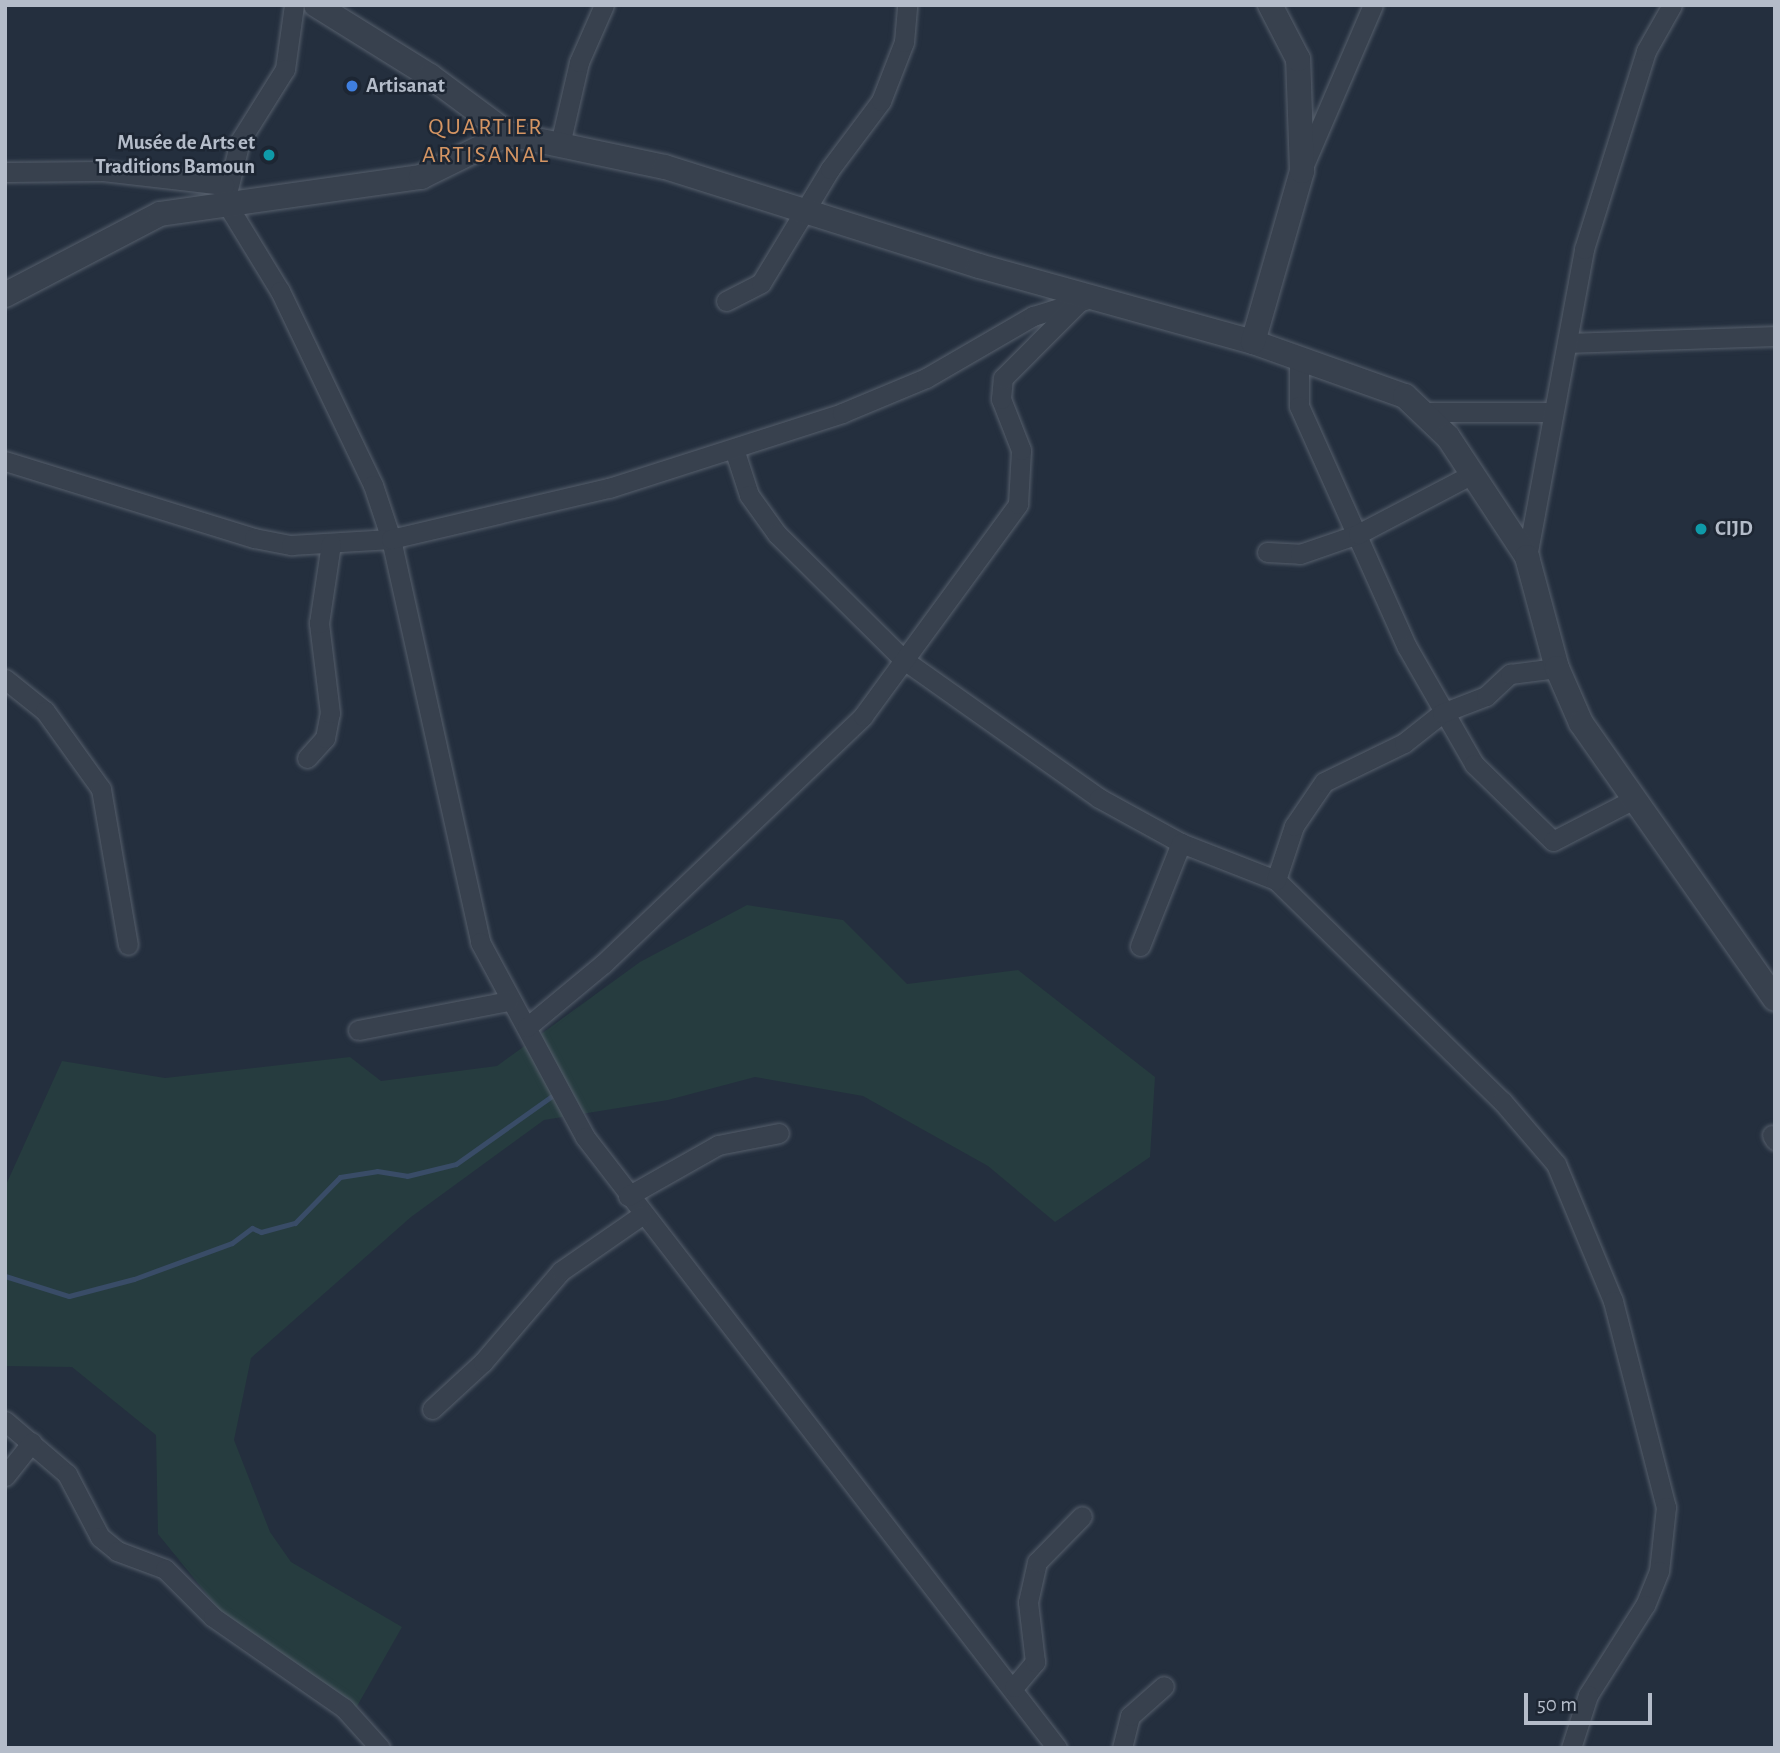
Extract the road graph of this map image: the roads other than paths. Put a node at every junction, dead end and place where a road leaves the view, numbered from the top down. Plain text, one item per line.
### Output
1 (294, 5) edge
2 (316, 5) edge
3 (604, 5) edge
4 (907, 5) edge
5 (1270, 5) edge
6 (1373, 5) edge
7 (1672, 5) edge
8 (508, 134) junction
9 (561, 140) junction
10 (1302, 171) junction
11 (5, 172) edge
12 (224, 193) junction
13 (805, 215) junction
14 (5, 295) edge
15 (726, 301) dead end
16 (1085, 301) junction
17 (1775, 336) edge
18 (1253, 342) junction
19 (1568, 343) junction
20 (1299, 359) junction
21 (1425, 412) junction
22 (1550, 412) junction
23 (734, 449) junction
24 (5, 461) edge
25 (1474, 473) junction
26 (1358, 534) junction
27 (391, 539) junction
28 (331, 544) junction
29 (1267, 552) dead end
30 (1527, 557) junction
31 (904, 660) junction
32 (1557, 668) junction
33 (5, 679) edge
34 (1442, 713) junction
35 (307, 758) dead end
36 (1634, 799) junction
37 (1181, 843) junction
38 (1276, 880) junction
39 (128, 945) dead end
40 (1140, 946) dead end
41 (1775, 999) edge
42 (508, 1002) junction
43 (527, 1027) junction
44 (358, 1030) dead end
45 (779, 1133) dead end
46 (628, 1196) junction
47 (642, 1215) junction
48 (432, 1409) dead end
49 (5, 1422) edge
50 (32, 1442) junction
51 (5, 1476) edge
52 (1082, 1516) dead end
53 (1164, 1686) dead end
54 (1014, 1687) junction
55 (380, 1748) edge
56 (1057, 1748) edge
57 (1122, 1748) edge
58 (1571, 1748) edge

1 - 12 street
2 - 8 street
3 - 9 street
4 - 13 street
5 - 10 street
6 - 10 street
7 - 19 street
8 - 9 street
8 - 12 street
9 - 13 street
10 - 18 street
11 - 12 street
12 - 14 street
12 - 27 street
13 - 15 street
13 - 16 street
16 - 18 street
16 - 23 street
16 - 31 street
17 - 19 street
18 - 20 street
19 - 22 street
20 - 21 street
20 - 26 street
21 - 22 street
21 - 25 street
22 - 30 street
23 - 27 street
23 - 31 street
24 - 28 street
25 - 26 street
25 - 30 street
26 - 29 street
26 - 34 street
27 - 28 street
27 - 42 street
28 - 35 street
30 - 32 street
31 - 37 street
31 - 43 street
32 - 34 street
32 - 36 street
33 - 39 street
34 - 36 street
34 - 38 street
36 - 41 street
37 - 38 street
37 - 40 street
38 - 58 street
42 - 43 street
42 - 44 street
43 - 46 street
45 - 46 street
46 - 47 street
47 - 48 street
47 - 54 street
49 - 50 street
50 - 51 street
50 - 55 street
52 - 54 street
53 - 57 street
54 - 56 street

